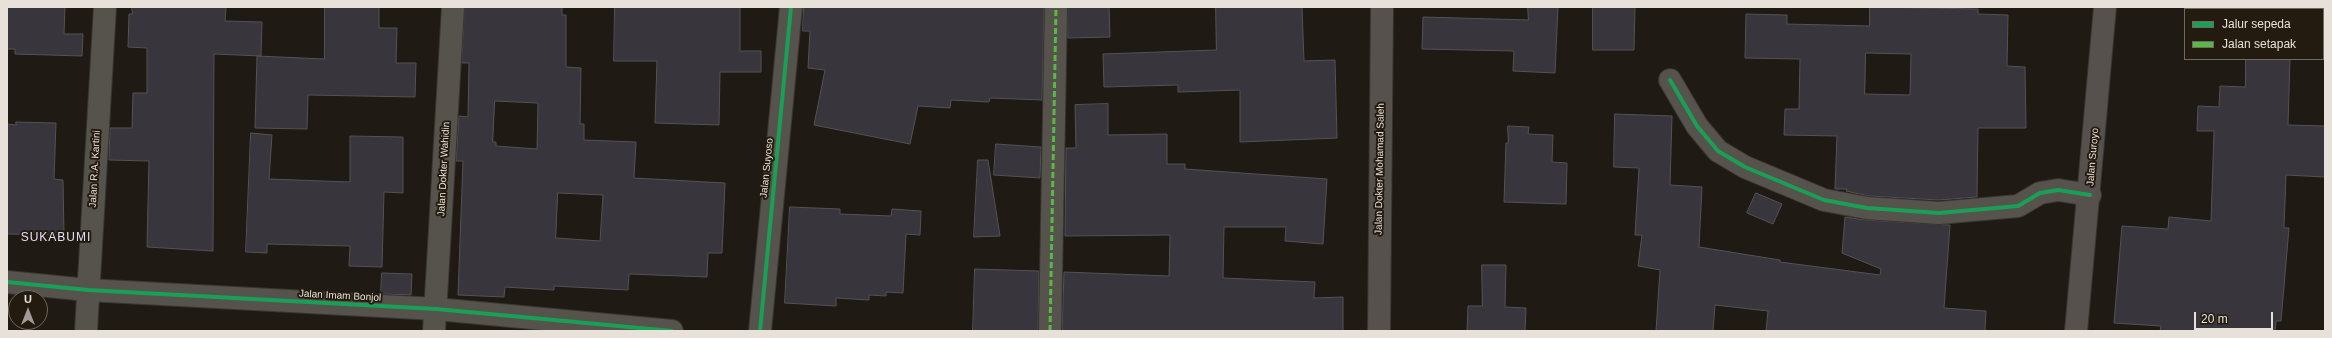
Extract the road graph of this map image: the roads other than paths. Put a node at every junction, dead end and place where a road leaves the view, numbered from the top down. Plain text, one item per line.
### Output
1 (105, 7) edge
2 (453, 7) edge
3 (791, 7) edge
4 (1056, 7) edge
5 (1382, 7) edge
6 (2106, 7) edge
7 (1670, 80) dead end
8 (2090, 195) junction
9 (7, 282) edge
10 (88, 290) junction
11 (436, 309) junction
12 (86, 331) edge
13 (434, 331) edge
14 (672, 331) edge
15 (760, 331) edge
16 (1050, 331) edge
17 (1379, 331) edge
18 (2076, 331) edge

1 - 10 street, Jalan R.A. Kartini
2 - 11 street, Jalan Dokter Wahidin
3 - 15 street, Jalan Suyoso
4 - 16 street
5 - 17 main road, Jalan Dokter Mohamad Saleh
6 - 8 main road, Jalan Suroyo
7 - 8 street
8 - 18 main road, Jalan Suroyo
9 - 10 street, Jalan Imam Bonjol
10 - 11 street, Jalan Imam Bonjol
10 - 12 street, Jalan R.A. Kartini
11 - 13 street, Jalan Dokter Wahidin
11 - 14 street, Jalan Imam Bonjol

